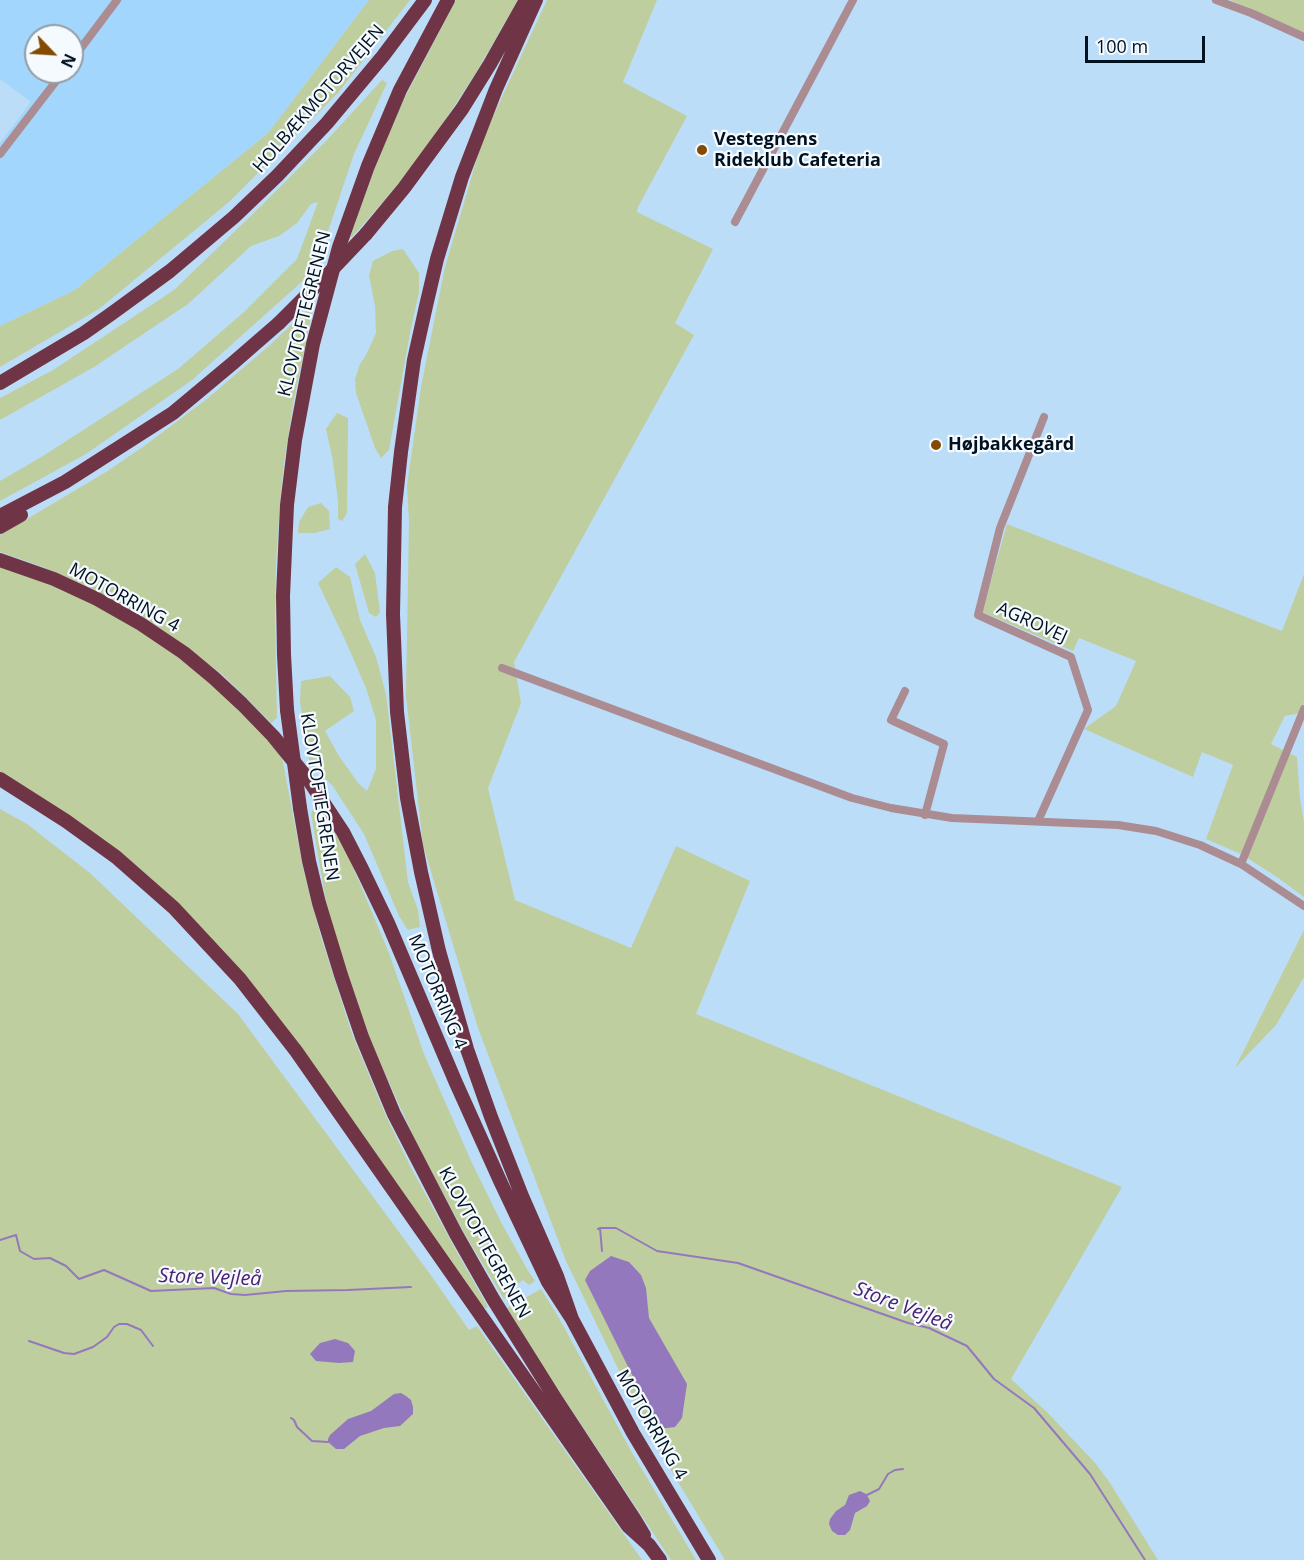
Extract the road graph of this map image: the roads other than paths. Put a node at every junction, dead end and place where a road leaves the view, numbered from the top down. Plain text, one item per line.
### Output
1 (117, 0) edge
2 (425, 0) edge
3 (448, 0) edge
4 (526, 0) edge
5 (536, 0) edge
6 (853, 0) edge
7 (1216, 0) edge
8 (1304, 37) edge
9 (84, 44) edge
10 (54, 84) edge
11 (0, 154) edge
12 (735, 222) dead end
13 (0, 383) edge
14 (1044, 417) dead end
15 (129, 441) junction
16 (0, 516) edge
17 (0, 527) edge
18 (0, 560) edge
19 (502, 668) dead end
20 (905, 691) dead end
21 (1304, 709) edge
22 (0, 779) edge
23 (925, 815) junction
24 (1038, 821) junction
25 (1241, 864) junction
26 (1304, 906) edge
27 (572, 1319) junction
28 (649, 1545) junction
29 (660, 1560) edge
30 (709, 1560) edge

1 - 9 street
2 - 13 highway, HOLBÆKMOTORVEJEN
3 - 28 highway, KLOVTOFTEGRENEN, bridge
4 - 15 highway, bridge
5 - 27 highway
6 - 12 street
7 - 8 street
10 - 11 street
14 - 24 street, AGROVEJ
15 - 16 highway
15 - 17 highway
18 - 27 highway, MOTORRING 4
19 - 23 street
20 - 23 street
21 - 25 street
22 - 28 highway
23 - 24 street
24 - 25 street
25 - 26 street
27 - 30 highway, MOTORRING 4
28 - 29 highway

